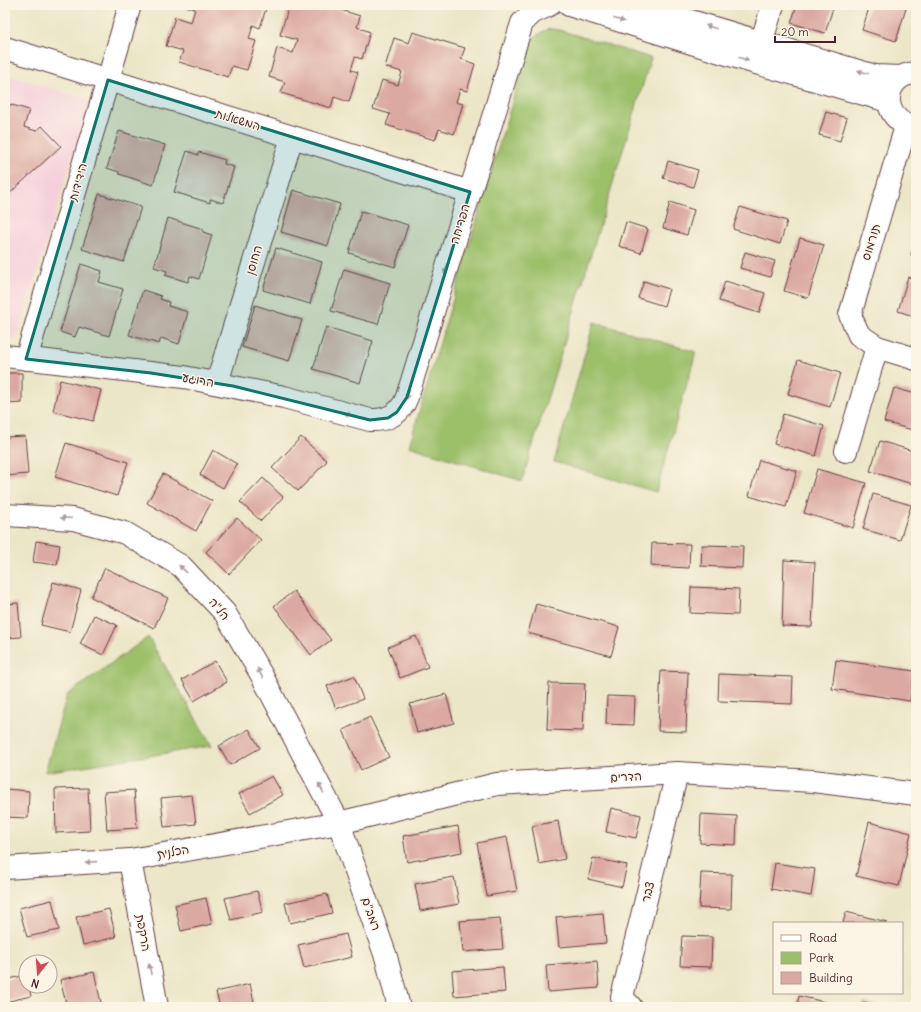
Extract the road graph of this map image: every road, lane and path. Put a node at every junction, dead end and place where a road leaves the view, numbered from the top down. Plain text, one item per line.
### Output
1 (130, 5) edge
2 (549, 5) edge
3 (569, 5) edge
4 (637, 5) edge
5 (773, 5) edge
6 (520, 14) edge
7 (761, 43) junction
8 (5, 48) edge
9 (908, 75) edge
10 (108, 80) junction
11 (888, 101) junction
12 (911, 127) edge
13 (292, 137) junction
14 (470, 192) junction
15 (877, 347) junction
16 (15, 358) edge
17 (916, 359) edge
18 (216, 383) junction
19 (388, 418) joint
20 (846, 451) dead end
21 (5, 515) edge
22 (677, 774) junction
23 (916, 794) edge
24 (339, 822) junction
25 (130, 860) junction
26 (5, 868) edge
27 (157, 1007) edge
28 (399, 1007) edge
29 (631, 1007) edge

1 - 10 street, הידידות
2 - 6 street, הפריחה
3 -> 11 street
7 -> 4 street
5 - 7 street
6 - 14 street, הפריחה
9 -> 7 street
8 - 10 street, המשאלות
9 - 11 street
10 - 13 street, המשאלות
10 - 16 street, הידידות
11 - 12 street
12 - 15 street, תורמוס
13 - 14 street, המשאלות
13 - 18 street, החוסן
14 -> 19 street, הפריחה
15 - 17 street, תורמוס
15 - 20 street
16 - 18 street, הרוגע
19 -> 18 street, הרוגע
24 -> 21 street, הל"ה
22 - 23 street, הדרים
22 - 24 street, הדרים
22 - 29 street, צבר
24 - 25 street, הכלנית
24 - 28 street, רמב"ם
25 -> 26 street, הכלנית
27 -> 25 street, הרקפת

